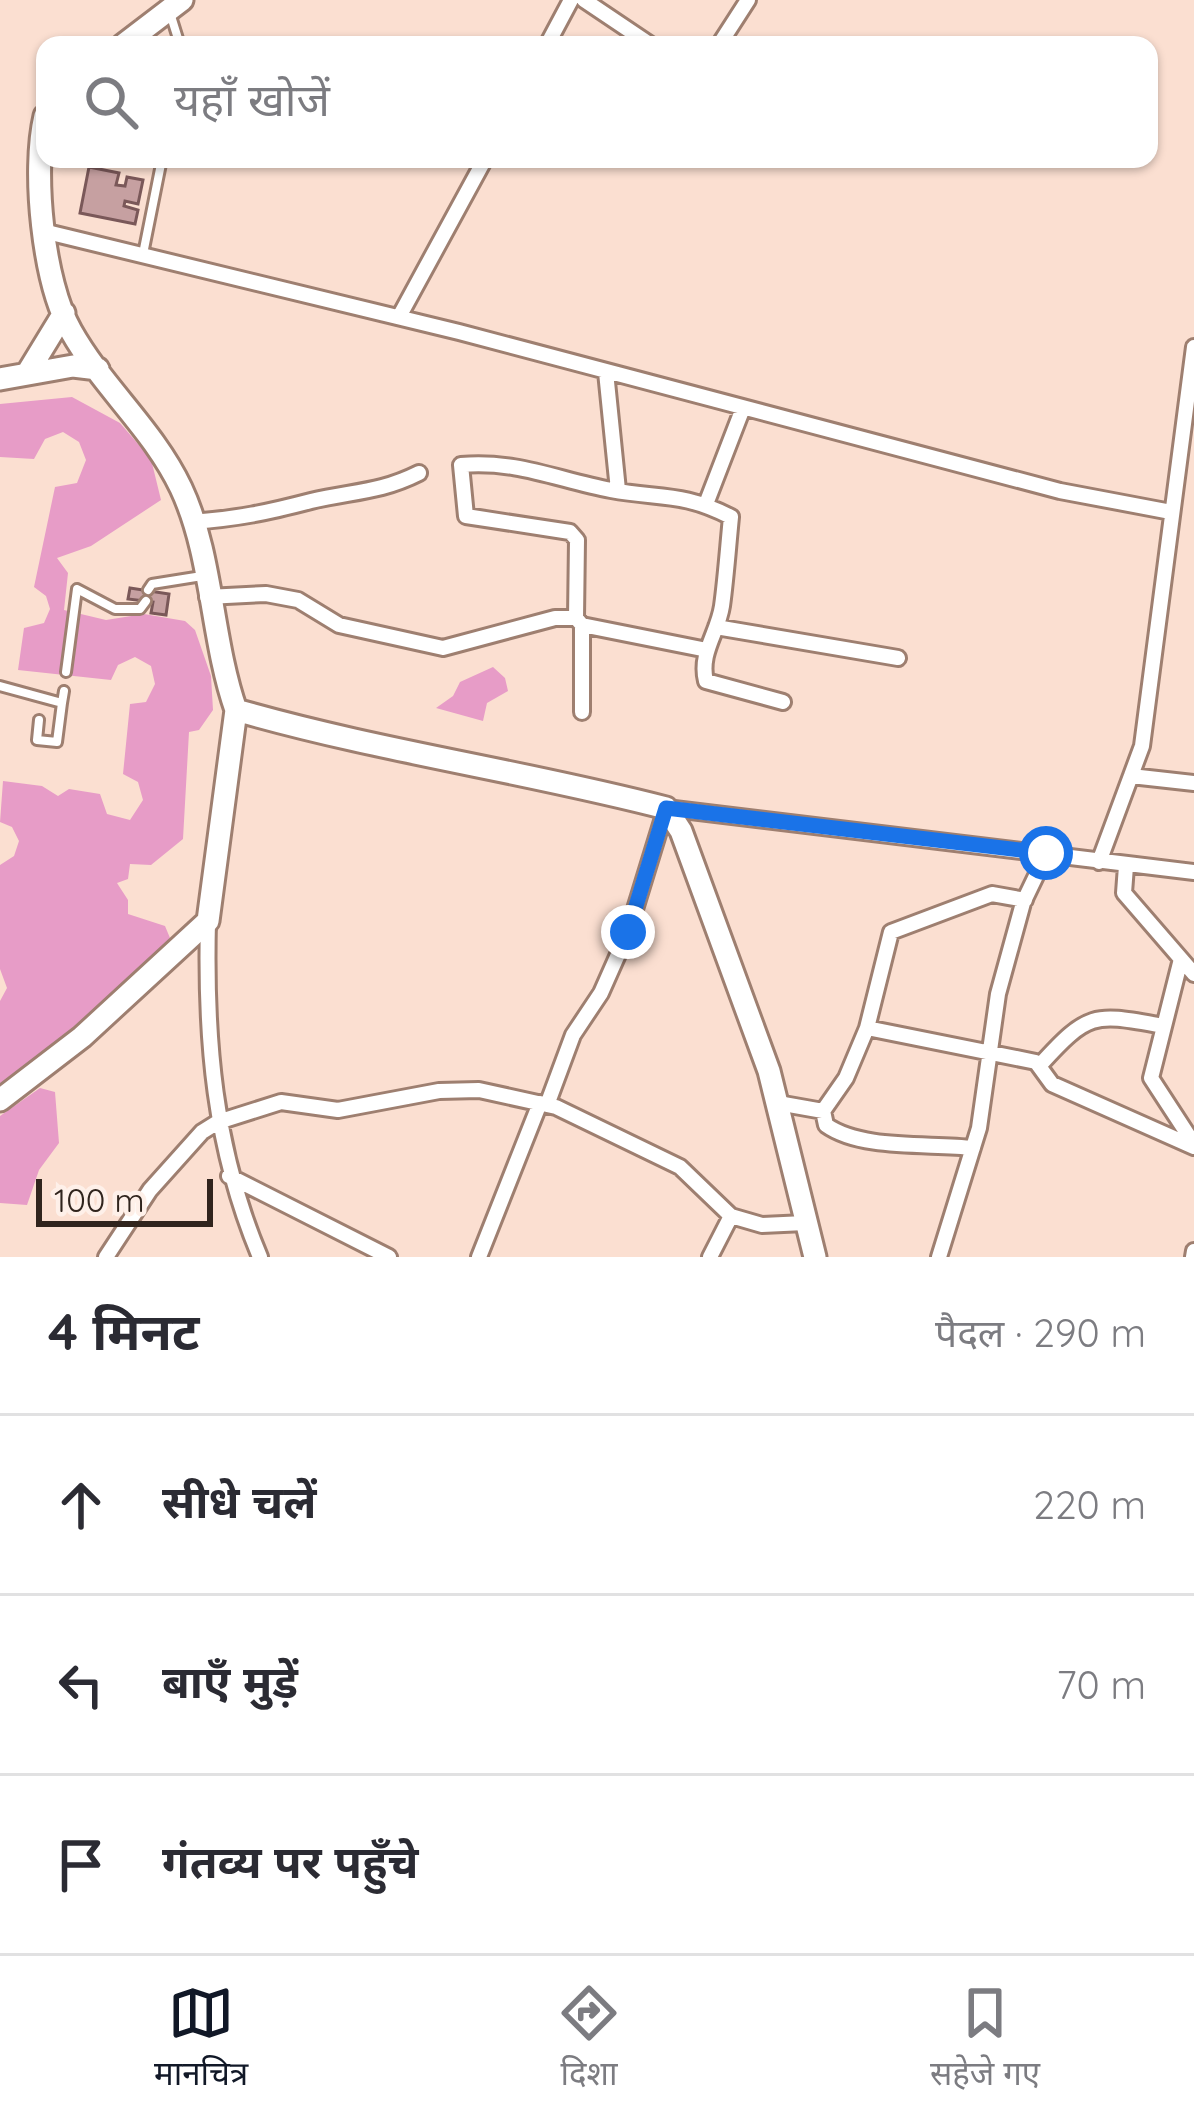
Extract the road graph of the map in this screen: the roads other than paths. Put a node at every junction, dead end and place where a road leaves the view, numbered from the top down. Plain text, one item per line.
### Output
1 (571, 0) edge
2 (584, 0) edge
3 (748, 0) edge
4 (176, 6) edge
5 (135, 36) edge
6 (179, 36) edge
7 (552, 36) edge
8 (638, 36) edge
9 (725, 36) edge
10 (39, 168) edge
11 (160, 168) edge
12 (479, 168) edge
13 (47, 232) junction
14 (143, 256) junction
15 (64, 314) junction
16 (398, 317) junction
17 (1194, 347) edge
18 (98, 369) junction
19 (28, 372) junction
20 (606, 372) junction
21 (0, 379) edge
22 (743, 408) junction
23 (419, 473) dead end
24 (618, 490) junction
25 (706, 504) junction
26 (1171, 512) junction
27 (192, 522) junction
28 (205, 586) junction
29 (579, 621) junction
30 (716, 626) junction
31 (707, 650) junction
32 (898, 658) dead end
33 (66, 670) dead end
34 (0, 686) edge
35 (64, 691) dead end
36 (783, 702) dead end
37 (62, 703) junction
38 (236, 710) junction
39 (582, 712) dead end
40 (39, 720) dead end
41 (1131, 776) junction
42 (1194, 783) edge
43 (666, 808) junction
44 (1046, 853) junction
45 (1099, 862) junction
46 (1126, 866) junction
47 (1194, 872) edge
48 (1025, 900) junction
49 (208, 921) junction
50 (1181, 959) junction
51 (1194, 974) edge
52 (1164, 1027) junction
53 (867, 1028) junction
54 (991, 1051) junction
55 (1041, 1064) junction
56 (0, 1100) edge
57 (778, 1103) junction
58 (544, 1104) junction
59 (823, 1111) junction
60 (218, 1122) junction
61 (1194, 1145) edge
62 (973, 1148) junction
63 (230, 1176) junction
64 (731, 1216) junction
65 (805, 1222) junction
66 (106, 1257) edge
67 (260, 1257) edge
68 (389, 1257) edge
69 (479, 1257) edge
70 (710, 1257) edge
71 (815, 1257) edge
72 (939, 1257) edge

1 - 7 street
2 - 8 street
3 - 9 street
4 - 5 main road
4 - 6 lane
10 - 13 main road
11 - 14 lane
12 - 16 street
13 - 14 street
13 - 15 main road
14 - 16 street
15 - 18 main road
15 - 19 main road
16 - 20 street
17 - 26 street
18 - 19 main road
18 - 27 main road
19 - 21 main road
20 - 22 street
20 - 24 street
22 - 25 street
22 - 26 street
23 - 27 street
24 - 25 street
24 - 29 street
25 - 30 street
26 - 41 street
27 - 28 main road
28 - 29 street
28 - 33 lane
28 - 38 main road
29 - 31 street
29 - 39 street
30 - 31 street
30 - 32 street
31 - 36 street
34 - 37 lane
35 - 37 lane
37 - 40 lane
38 - 43 main road
38 - 49 main road
41 - 42 street
41 - 45 street
43 - 44 street
43 - 57 main road
43 - 58 street
44 - 45 street
44 - 48 street
45 - 46 street
46 - 47 street
46 - 50 street
48 - 53 street
48 - 54 street
49 - 56 main road
49 - 60 street
50 - 51 street
50 - 52 street
52 - 55 street
52 - 61 street
53 - 54 street
53 - 59 street
54 - 55 street
54 - 62 street
55 - 61 street
57 - 59 street
57 - 65 main road
58 - 60 street
58 - 64 street
58 - 69 street
59 - 62 street
60 - 63 street
60 - 66 street
62 - 72 street
63 - 67 street
63 - 68 street
64 - 65 street
64 - 70 street
65 - 71 main road

